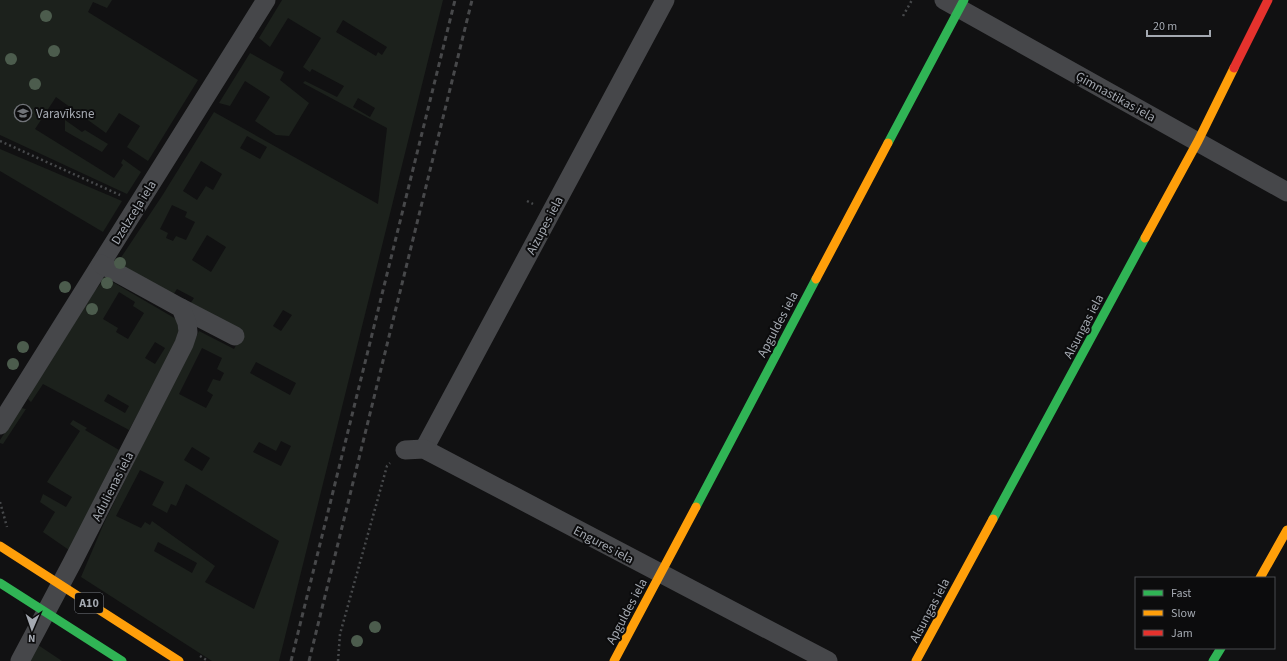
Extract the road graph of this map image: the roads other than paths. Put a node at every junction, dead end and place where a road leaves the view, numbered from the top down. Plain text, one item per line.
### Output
1 (266, 0) edge
2 (665, 0) edge
3 (1268, 0) edge
4 (956, 3) edge
5 (1198, 141) junction
6 (1287, 192) edge
7 (101, 264) junction
8 (180, 308) junction
9 (235, 336) dead end
10 (0, 425) edge
11 (415, 450) joint
12 (1287, 530) edge
13 (0, 546) edge
14 (660, 573) junction
15 (1261, 577) edge
16 (0, 583) edge
17 (51, 603) junction
18 (1220, 649) edge
19 (20, 661) edge
20 (114, 661) edge
21 (122, 661) edge
22 (179, 661) edge
23 (614, 661) edge
24 (828, 661) edge
25 (916, 661) edge
26 (1213, 661) edge

1 - 7 street, Dzelzceļa iela
2 - 11 street, Aizupes iela
3 - 5 main road, Alsungas iela
4 - 5 street, Ģimnastikas iela
4 - 14 main road, Apguldes iela
5 - 6 street, Ģimnastikas iela
5 - 25 main road, Alsungas iela
7 - 8 street
7 - 10 street, Dzelzceļa iela
8 - 9 street
8 - 17 street, Adulienas iela
11 - 14 street, Engures iela
12 - 15 main road
13 - 22 main road, A10, bridge
14 - 23 main road, Apguldes iela
14 - 24 street, Engures iela
16 - 21 main road, A10, bridge
17 - 19 street, Adulienas iela
17 - 20 street
18 - 26 main road

